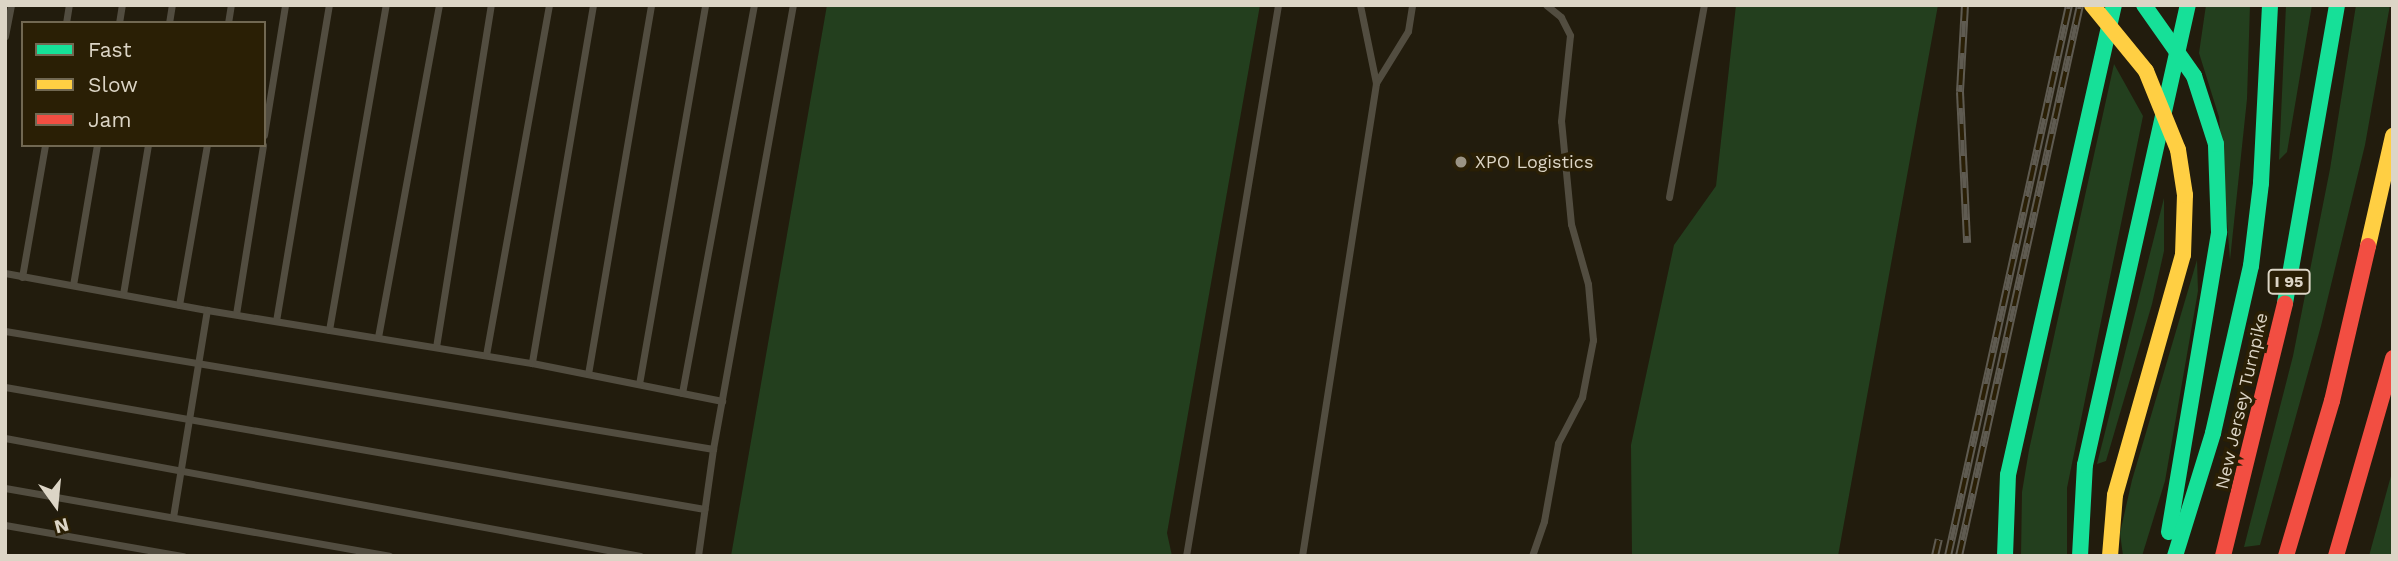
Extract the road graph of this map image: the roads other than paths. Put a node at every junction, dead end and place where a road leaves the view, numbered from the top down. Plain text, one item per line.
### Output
1 (11, 5) edge
2 (285, 5) edge
3 (329, 5) edge
4 (386, 5) edge
5 (439, 5) edge
6 (491, 5) edge
7 (549, 5) edge
8 (593, 5) edge
9 (651, 5) edge
10 (705, 5) edge
11 (754, 5) edge
12 (793, 5) edge
13 (1278, 5) edge
14 (1360, 5) edge
15 (1412, 5) edge
16 (1546, 5) edge
17 (1704, 5) edge
18 (2092, 5) edge
19 (2114, 5) edge
20 (2144, 5) edge
21 (2189, 5) edge
22 (2270, 5) edge
23 (2337, 5) edge
24 (5, 36) edge
25 (1376, 83) junction
26 (266, 123) edge
27 (2393, 136) edge
28 (45, 147) edge
29 (97, 147) edge
30 (148, 147) edge
31 (207, 147) edge
32 (263, 147) edge
33 (1669, 197) dead end
34 (5, 274) edge
35 (22, 276) junction
36 (73, 285) junction
37 (123, 294) junction
38 (179, 305) junction
39 (207, 310) junction
40 (236, 314) junction
41 (276, 321) junction
42 (329, 330) junction
43 (5, 331) edge
44 (378, 338) junction
45 (436, 347) junction
46 (486, 355) junction
47 (2393, 358) edge
48 (198, 363) junction
49 (531, 363) junction
50 (588, 374) junction
51 (639, 384) junction
52 (5, 387) edge
53 (682, 393) junction
54 (722, 401) junction
55 (189, 419) junction
56 (5, 438) edge
57 (713, 449) junction
58 (180, 471) junction
59 (5, 488) edge
60 (704, 509) junction
61 (173, 517) junction
62 (5, 525) edge
63 (183, 556) edge
64 (389, 556) edge
65 (640, 556) edge
66 (698, 556) edge
67 (1186, 556) edge
68 (1302, 556) edge
69 (1532, 556) edge
70 (2005, 556) edge
71 (2080, 556) edge
72 (2110, 556) edge
73 (2166, 556) edge
74 (2175, 556) edge
75 (2222, 556) edge
76 (2286, 556) edge
77 (2336, 556) edge

1 - 24 lane
2 - 26 lane
3 - 41 lane
4 - 42 lane
5 - 44 lane
6 - 45 lane
7 - 46 lane
8 - 49 lane
9 - 50 lane
10 - 51 lane
11 - 53 lane
12 - 54 lane
13 - 67 lane
14 - 25 lane
15 - 25 lane
16 - 69 lane
17 - 33 lane
18 - 72 highway, bridge
19 - 70 highway
20 - 73 highway, bridge
21 - 71 highway
22 - 74 highway
23 - 75 highway, New Jersey Turnpike / I 95
25 - 68 lane
27 - 76 highway
28 - 35 lane
29 - 36 lane
30 - 37 lane
31 - 38 lane
32 - 40 lane
34 - 35 lane
35 - 36 lane
36 - 37 lane
37 - 38 lane
38 - 39 lane
39 - 40 lane
39 - 48 lane
40 - 41 lane
41 - 42 lane
42 - 44 lane
43 - 48 lane
44 - 45 lane
45 - 46 lane
46 - 49 lane
47 - 77 highway
48 - 55 lane
48 - 57 lane
49 - 50 lane
50 - 51 lane
51 - 53 lane
52 - 55 lane
53 - 54 lane
54 - 57 lane
55 - 58 lane
55 - 60 lane
56 - 58 lane
57 - 60 lane
58 - 61 lane
58 - 65 lane
59 - 61 lane
60 - 66 lane
61 - 64 lane
62 - 63 lane

